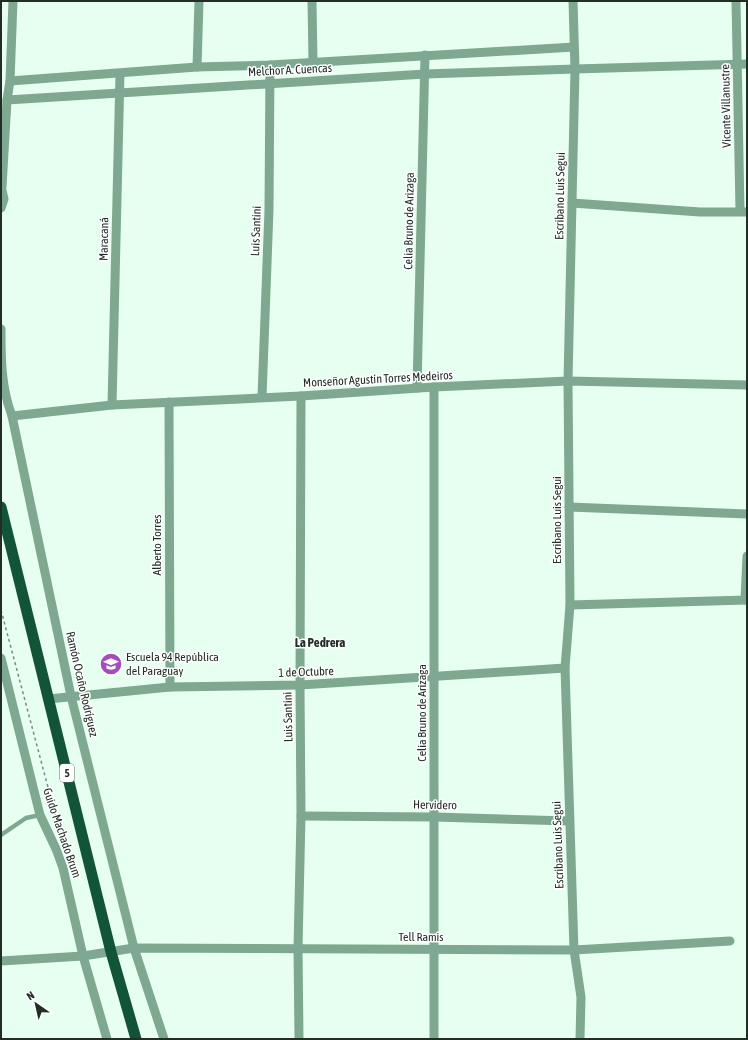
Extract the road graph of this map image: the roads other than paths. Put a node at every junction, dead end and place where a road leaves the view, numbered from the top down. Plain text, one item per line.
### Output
1 (13, 1) edge
2 (199, 1) edge
3 (312, 1) edge
4 (573, 1) edge
5 (736, 1) edge
6 (574, 47) junction
7 (425, 55) junction
8 (313, 62) junction
9 (747, 64) edge
10 (270, 65) junction
11 (737, 65) junction
12 (197, 67) junction
13 (575, 69) junction
14 (120, 74) junction
15 (425, 74) junction
16 (10, 81) junction
17 (270, 83) junction
18 (120, 93) junction
19 (7, 100) junction
20 (1, 187) edge
21 (572, 203) junction
22 (1, 208) edge
23 (743, 212) edge
24 (1, 328) edge
25 (568, 381) junction
26 (747, 385) edge
27 (434, 387) junction
28 (417, 388) junction
29 (300, 396) junction
30 (262, 397) junction
31 (168, 402) junction
32 (112, 405) junction
33 (12, 416) junction
34 (1, 507) edge
35 (569, 508) junction
36 (747, 514) edge
37 (747, 556) edge
38 (746, 600) edge
39 (570, 605) junction
40 (1, 658) edge
41 (565, 668) junction
42 (434, 677) junction
43 (300, 685) junction
44 (170, 687) junction
45 (71, 696) junction
46 (48, 699) junction
47 (40, 815) junction
48 (301, 816) junction
49 (434, 817) junction
50 (569, 821) junction
51 (1, 835) edge
52 (730, 941) dead end
53 (134, 948) junction
54 (298, 948) junction
55 (433, 950) junction
56 (574, 950) junction
57 (111, 952) junction
58 (83, 956) junction
59 (1, 961) edge
60 (107, 1039) edge
61 (136, 1039) edge
62 (164, 1039) edge
63 (299, 1039) edge
64 (434, 1039) edge
65 (580, 1039) edge

1 - 16 street
2 - 12 street
3 - 8 street
4 - 6 street, Escribano Luis Segui
5 - 11 street, Vicente Villanustre
6 - 7 street, Melchor A. Cuencas
6 - 13 street, Escribano Luis Segui
7 - 8 street, Melchor A. Cuencas
7 - 15 street, Celia Bruno de Arizaga
8 - 10 street, Melchor A. Cuencas
9 - 11 street, Melchor A. Cuencas
10 - 12 street, Melchor A. Cuencas
10 - 17 street, Luis Santini
11 - 13 street, Melchor A. Cuencas
11 - 23 street, Vicente Villanustre
12 - 14 street, Melchor A. Cuencas
13 - 15 street, Melchor A. Cuencas
13 - 21 street, Escribano Luis Segui
14 - 16 street, Melchor A. Cuencas
14 - 18 street, Maracaná
15 - 17 street, Melchor A. Cuencas
15 - 28 street, Celia Bruno de Arizaga
16 - 19 street
17 - 18 street, Melchor A. Cuencas
17 - 30 street, Luis Santini
18 - 19 street, Melchor A. Cuencas
18 - 32 street, Maracaná
19 - 20 street
20 - 22 street
21 - 23 street
21 - 25 street, Escribano Luis Segui
24 - 33 street, Ramón Ocaño Rodríguez
25 - 26 street, Monseñor Agustín Torres Medeiros
25 - 27 street, Monseñor Agustín Torres Medeiros
25 - 35 street, Escribano Luis Segui
27 - 28 street, Monseñor Agustín Torres Medeiros
27 - 42 street, Celia Bruno de Arizaga
28 - 29 street, Monseñor Agustín Torres Medeiros
29 - 30 street, Monseñor Agustín Torres Medeiros
29 - 43 street, Luis Santini
30 - 31 street, Monseñor Agustín Torres Medeiros
31 - 32 street, Monseñor Agustín Torres Medeiros
31 - 44 street, Alberto Torres
32 - 33 street, Monseñor Agustín Torres Medeiros
33 - 45 street, Ramón Ocaño Rodríguez
34 - 46 highway, 5
35 - 36 street
35 - 39 street, Escribano Luis Segui
37 - 38 street
38 - 39 street
39 - 41 street, Escribano Luis Segui
40 - 47 street, Guido Machado Brum
41 - 42 street, 1 de Octubre
41 - 50 street, Escribano Luis Segui
42 - 43 street, 1 de Octubre
42 - 49 street, Celia Bruno de Arizaga
43 - 44 street, 1 de Octubre
43 - 48 street, Luis Santini
44 - 45 street, 1 de Octubre
45 - 46 street, 1 de Octubre
45 - 53 street, Ramón Ocaño Rodríguez
46 - 57 highway, 5
47 - 51 lane
47 - 58 street, Guido Machado Brum
48 - 49 street, Hervidero
48 - 54 street, Luis Santini
49 - 50 street, Hervidero
49 - 55 street, Celia Bruno de Arizaga
50 - 56 street, Escribano Luis Segui
52 - 56 street, Tell Ramis
53 - 54 street, Tell Ramis
53 - 57 street, Tell Ramis
53 - 62 street, Ramón Ocaño Rodríguez
54 - 55 street, Tell Ramis
54 - 63 street, Luis Santini
55 - 56 street, Tell Ramis
55 - 64 street, Celia Bruno de Arizaga
56 - 65 street, Escribano Luis Segui
57 - 58 street, Tell Ramis
57 - 61 highway, 5
58 - 59 street, Tell Ramis
58 - 60 street, Guido Machado Brum

